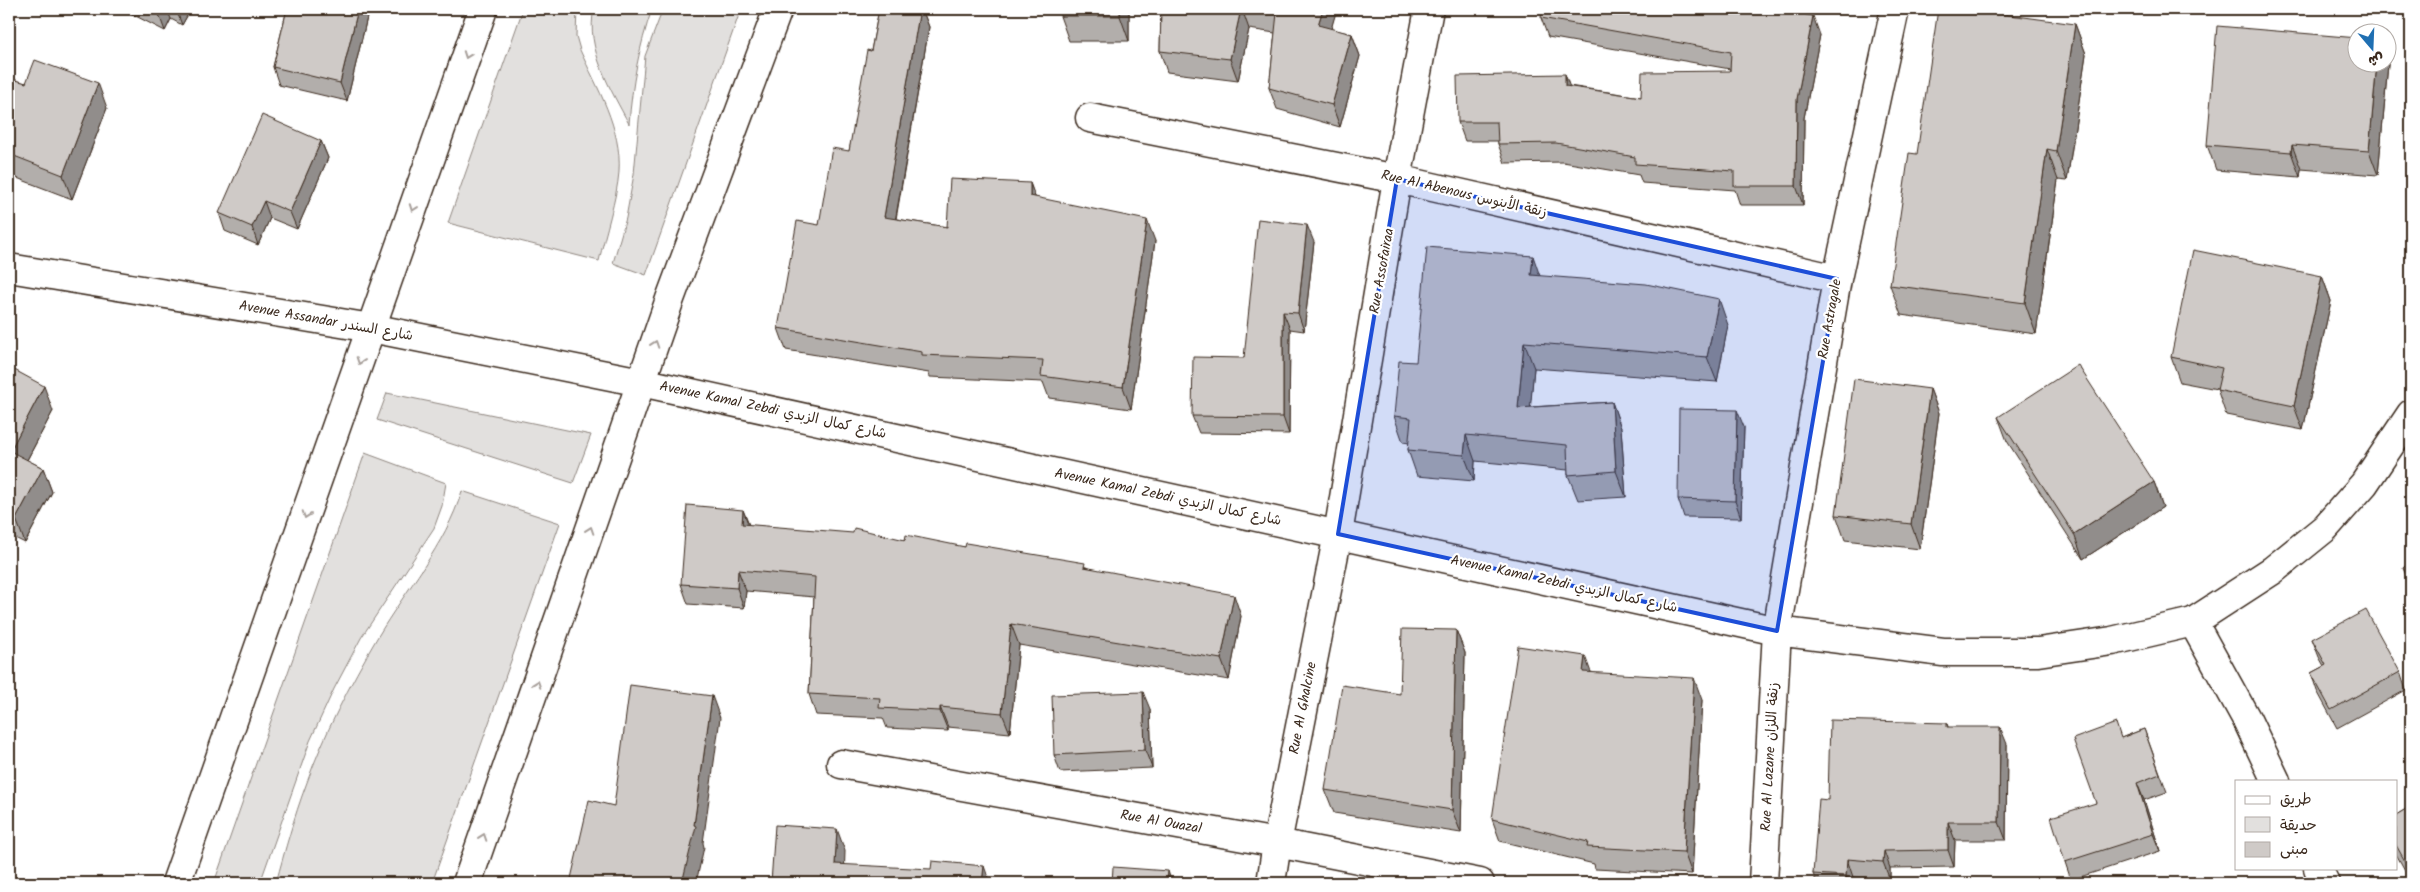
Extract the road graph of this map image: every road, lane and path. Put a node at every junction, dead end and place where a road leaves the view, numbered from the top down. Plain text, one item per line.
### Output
1 (484, 9) edge
2 (778, 9) edge
3 (1429, 9) edge
4 (1895, 9) edge
5 (1090, 118) dead end
6 (1397, 179) junction
7 (9, 268) edge
8 (1837, 279) junction
9 (371, 328) junction
10 (641, 382) junction
11 (2411, 414) edge
12 (1338, 534) junction
13 (2193, 622) junction
14 (1776, 631) junction
15 (842, 764) dead end
16 (2276, 780) edge
17 (1276, 843) junction
18 (2319, 870) edge
19 (176, 883) edge
20 (467, 883) edge
21 (1271, 883) edge
22 (1480, 883) edge
23 (1763, 883) edge
24 (2325, 883) edge

1 -> 9 street
10 -> 2 street
3 - 6 street, Rue Assofairaa
4 - 8 street, Rue Astragale
5 - 6 street, Rue Al Abenous زنقة الأبنوس
6 - 8 street, Rue Al Abenous زنقة الأبنوس
6 - 12 street, Rue Assofairaa
7 - 9 street, Avenue Assandar شارع السندر
8 - 14 street, Rue Astragale
9 - 10 street, Avenue Assandar شارع السندر
9 -> 19 street
10 - 12 street, Avenue Kamal Zebdi شارع كمال الزبدي
20 -> 10 street
11 - 13 street, Avenue Kamal Zebdi شارع كمال الزبدي
12 - 14 street, Avenue Kamal Zebdi شارع كمال الزبدي
12 - 17 street, Rue Al Ghalcine
13 - 14 street, Avenue Kamal Zebdi شارع كمال الزبدي
13 - 16 street
14 - 23 street, Rue Al Lazane زنقة اللزان
15 - 17 street, Rue Al Ouazal
17 - 21 street, Rue Al Ghalcine
17 - 22 street, Rue Al Ouazal
18 - 24 street

